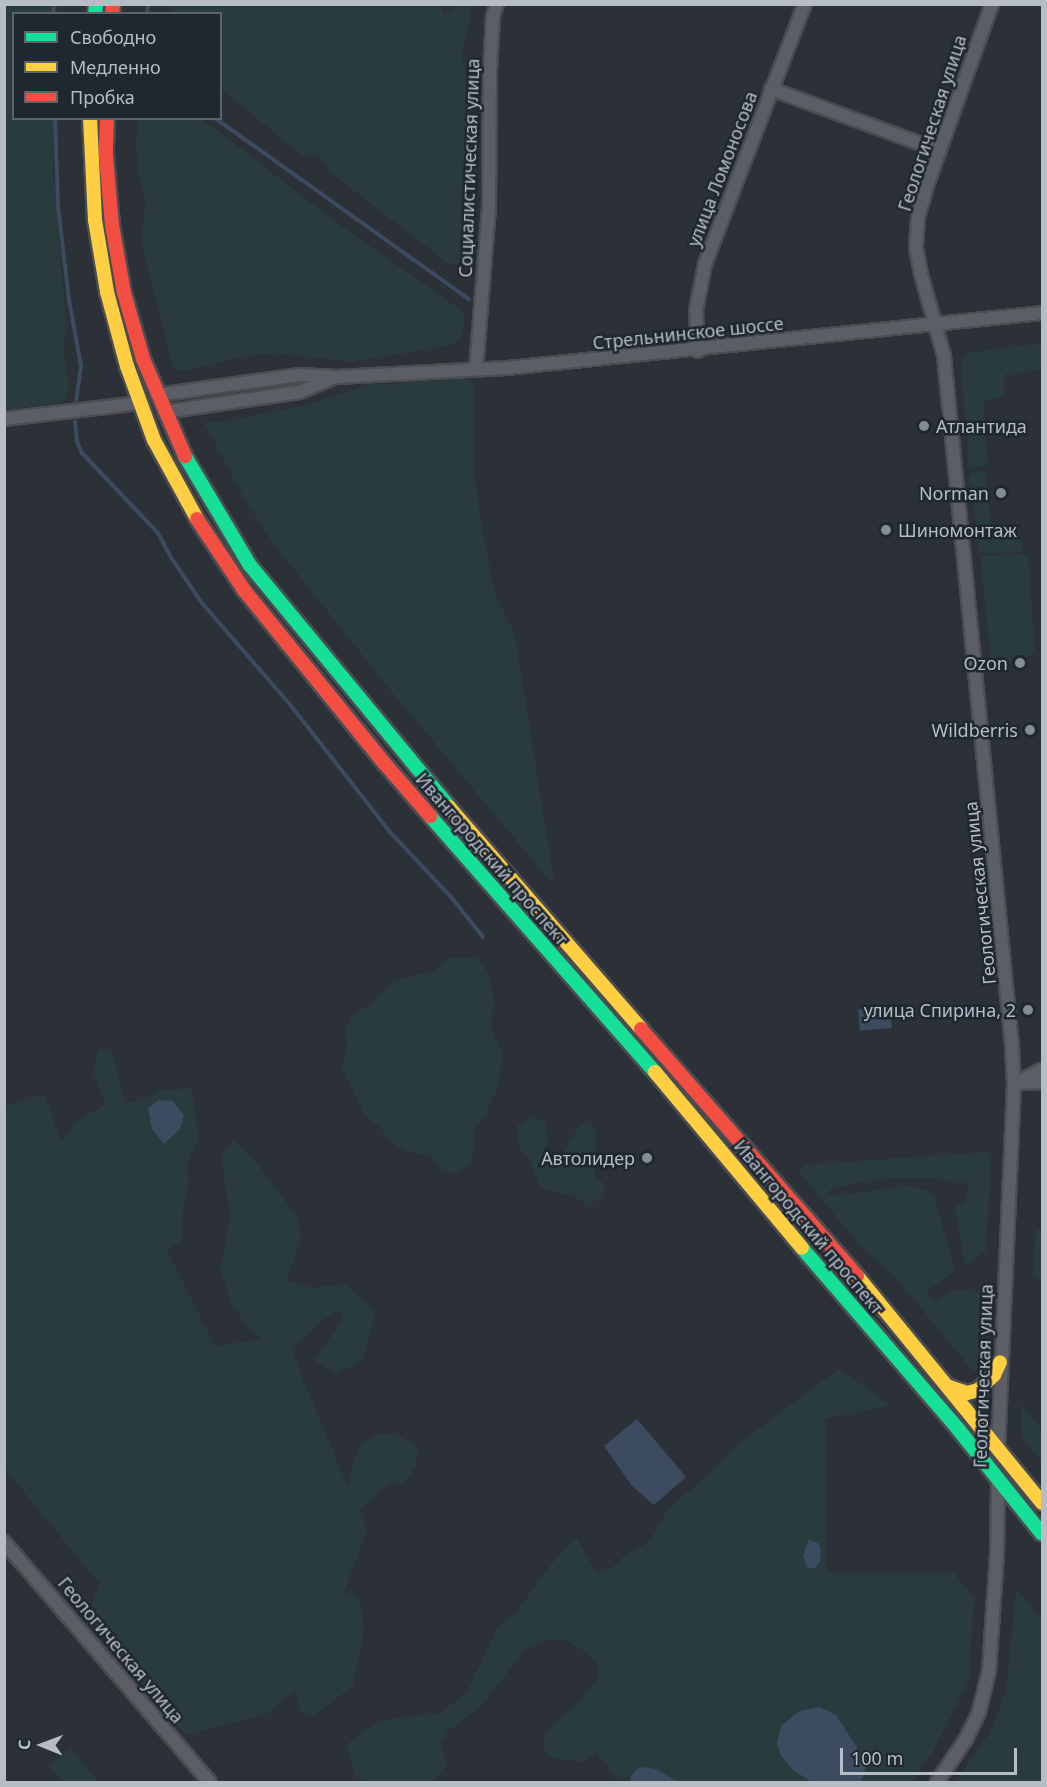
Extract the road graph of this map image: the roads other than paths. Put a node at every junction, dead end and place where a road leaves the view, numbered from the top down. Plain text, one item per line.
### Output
1 (497, 4) edge
2 (805, 4) edge
3 (992, 4) edge
4 (771, 89) junction
5 (90, 120) edge
6 (107, 120) edge
7 (938, 150) junction
8 (1042, 313) edge
9 (934, 324) junction
10 (698, 351) junction
11 (476, 369) junction
12 (337, 377) junction
13 (157, 395) junction
14 (140, 403) junction
15 (164, 412) junction
16 (4, 419) edge
17 (1042, 1070) edge
18 (1042, 1082) edge
19 (1014, 1084) junction
20 (1000, 1362) junction
21 (947, 1386) junction
22 (998, 1448) junction
23 (998, 1478) junction
24 (1042, 1503) edge
25 (1042, 1534) edge
26 (4, 1542) edge
27 (210, 1782) edge
28 (937, 1782) edge

1 - 11 street, Социалистическая улица
2 - 4 street, улица Ломоносова
3 - 7 street, Геологическая улица
4 - 7 street
4 - 10 street, улица Ломоносова
5 - 14 highway, Ивангородский проспект
6 - 13 highway, Ивангородский проспект
7 - 9 street, Геологическая улица
8 - 9 street, Стрельнинское шоссе
9 - 10 street, Стрельнинское шоссе
9 - 19 street, Геологическая улица
10 - 11 street, Стрельнинское шоссе
11 - 12 street, Стрельнинское шоссе
12 - 13 street, Стрельнинское шоссе
12 - 15 street, Стрельнинское шоссе
13 - 14 highway, Стрельнинское шоссе
13 - 15 highway, Ивангородский проспект
14 - 15 highway, Стрельнинское шоссе
14 - 16 street, Стрельнинское шоссе
14 - 23 highway, Ивангородский проспект
15 - 21 highway, Ивангородский проспект
17 - 19 street
18 - 19 street
19 - 20 street, Геологическая улица
20 - 21 highway
20 - 22 street, Геологическая улица
21 - 22 highway, Ивангородский проспект
22 - 23 street, Геологическая улица
22 - 24 highway, Ивангородский проспект
23 - 25 highway, Ивангородский проспект
23 - 28 street, Геологическая улица
26 - 27 street, Геологическая улица

